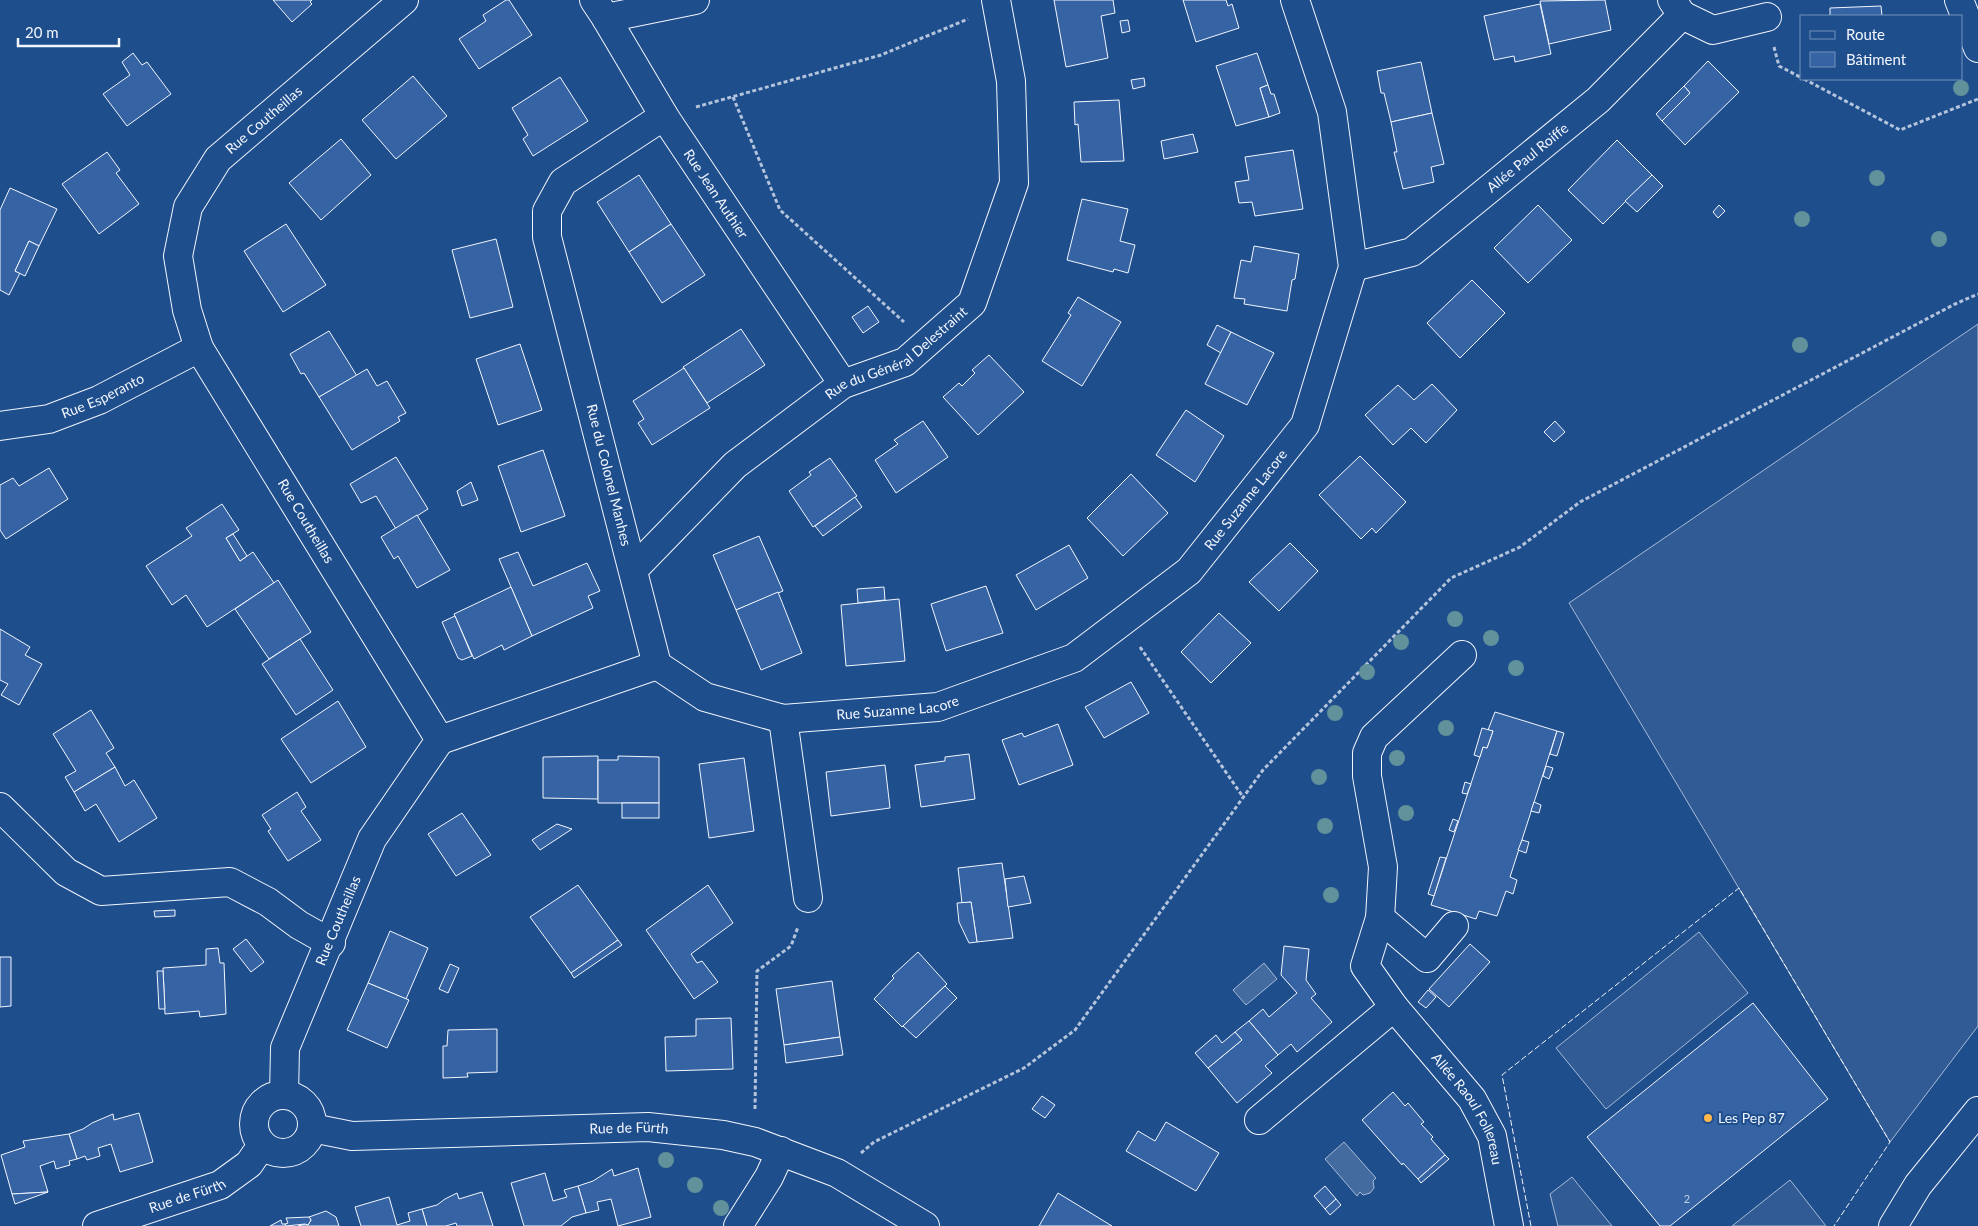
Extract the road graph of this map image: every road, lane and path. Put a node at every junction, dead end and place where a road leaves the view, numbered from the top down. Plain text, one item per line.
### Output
1 (404, 0) edge
2 (694, 0) edge
3 (1295, 0) edge
4 (1959, 0) edge
5 (996, 4) edge
6 (1677, 7) edge
7 (600, 9) edge
8 (1767, 17) joint
9 (1978, 48) edge
10 (1800, 76) edge
11 (1807, 80) edge
12 (734, 96) junction
13 (1978, 99) edge
14 (664, 116) junction
15 (1353, 267) junction
16 (927, 342) junction
17 (199, 348) junction
18 (842, 384) junction
19 (0, 426) edge
20 (633, 570) junction
21 (1123, 621) junction
22 (1462, 655) dead end
23 (657, 665) junction
24 (783, 719) junction
25 (440, 740) junction
26 (1243, 797) dead end
27 (0, 807) edge
28 (808, 898) joint
29 (1380, 918) junction
30 (1454, 926) dead end
31 (331, 942) junction
32 (1394, 1006) junction
33 (284, 1095) junction
34 (1978, 1111) edge
35 (1259, 1120) dead end
36 (312, 1128) junction
37 (755, 1142) junction
38 (262, 1145) junction
39 (781, 1151) junction
40 (97, 1226) edge
41 (738, 1226) edge
42 (925, 1226) edge
43 (1509, 1226) edge
44 (1894, 1226) edge

1 - 17 street, Rue Coutheillas
2 - 7 street
3 - 15 street, Rue Suzanne Lacore
4 - 9 street
5 - 12 path
5 - 16 street, Rue du Général Delestraint
6 - 8 street, Allée Paul Roiffe
6 - 15 street, Allée Paul Roiffe
7 - 14 street, Rue Jean Authier
8 - 10 path
11 - 13 path
12 - 14 path
12 - 16 path
14 - 18 street, Rue Jean Authier
14 - 20 street, Rue du Colonel Manhes
15 - 21 street, Rue Suzanne Lacore
16 - 18 street, Rue du Général Delestraint
17 - 19 street, Rue Esperanto
17 - 25 street, Rue Coutheillas
18 - 20 street, Rue du Général Delestraint
20 - 23 street, Rue du Colonel Manhes
21 - 24 street, Rue Suzanne Lacore
21 - 26 path
22 - 29 street
23 - 24 street, Rue Suzanne Lacore
23 - 25 street
24 - 28 street
25 - 31 street, Rue Coutheillas
27 - 31 street
28 - 37 path
29 - 30 street
29 - 32 street, Allée Raoul Follereau
31 - 33 street, Rue Coutheillas
32 - 35 street
32 - 43 street, Allée Raoul Follereau
33 - 36 street
33 - 38 street
34 - 44 street
36 - 37 street, Rue de Fürth
36 - 38 street
37 - 39 street, Rue de Fürth
38 - 40 street, Rue de Fürth
39 - 41 street
39 - 42 street, Rue de Fürth

